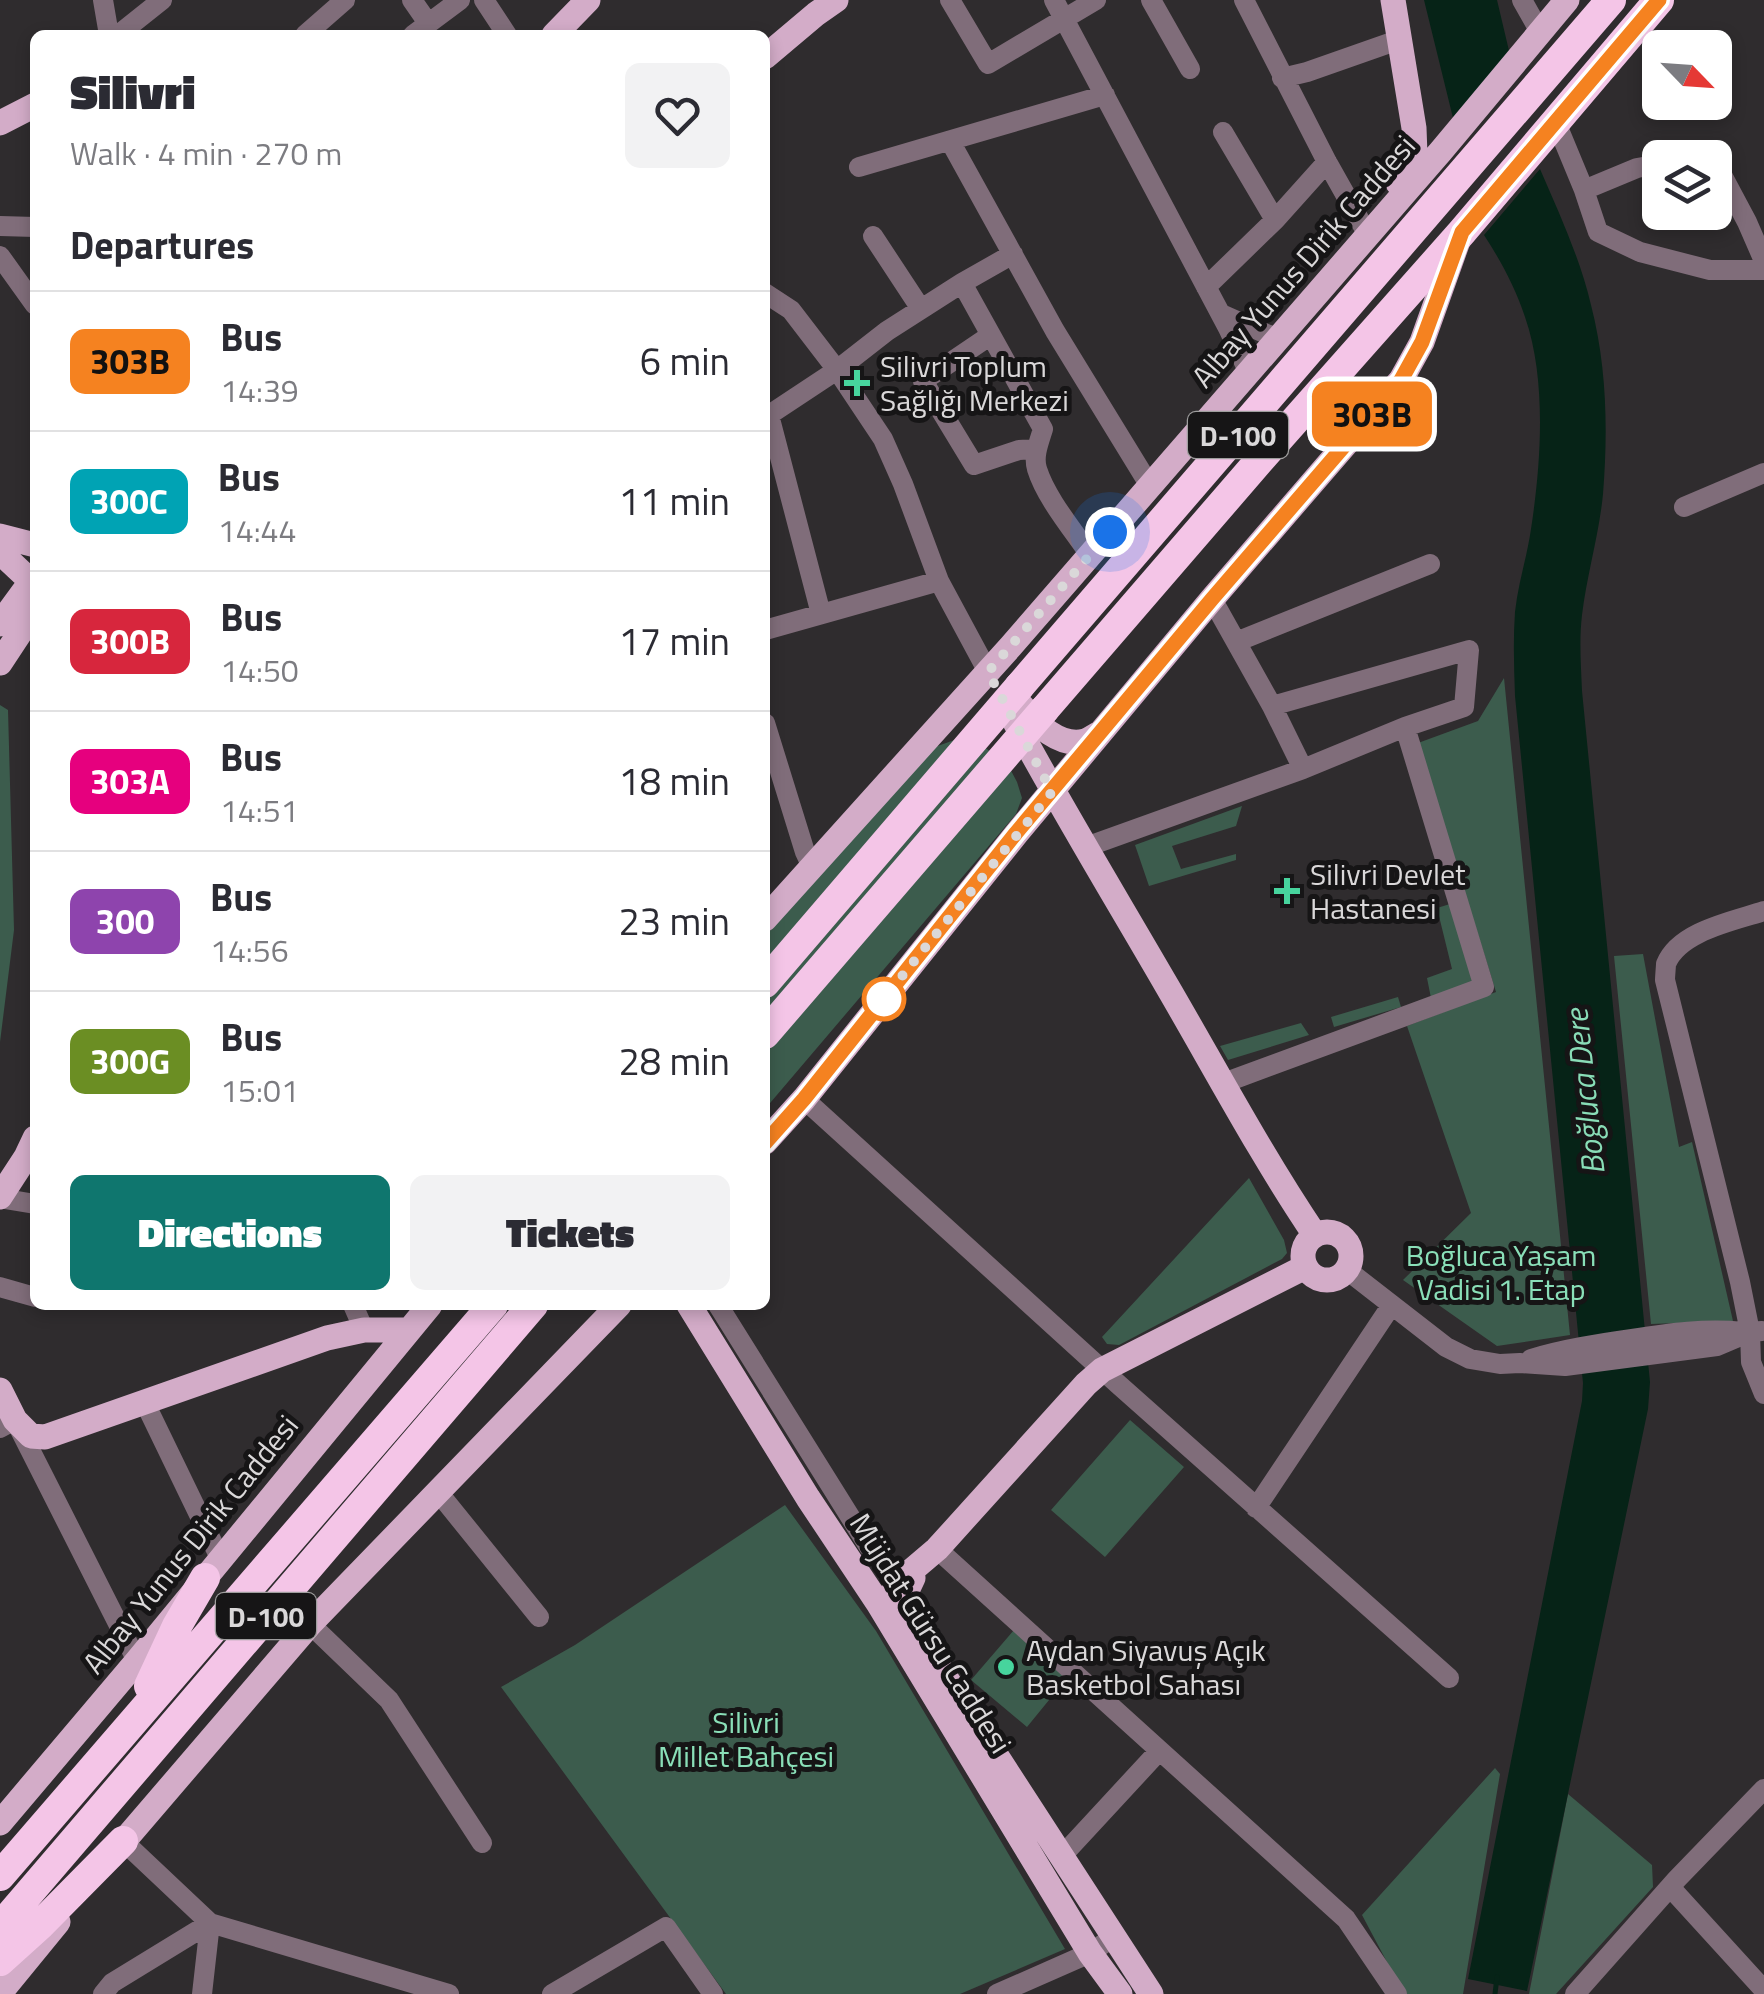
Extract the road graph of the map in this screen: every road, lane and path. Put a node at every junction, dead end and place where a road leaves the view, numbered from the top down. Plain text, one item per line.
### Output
1 (102, 0) edge
2 (126, 0) edge
3 (162, 0) edge
4 (345, 0) edge
5 (412, 0) edge
6 (460, 0) edge
7 (484, 0) edge
8 (588, 0) edge
9 (950, 0) edge
10 (1096, 0) edge
11 (1152, 0) edge
12 (1244, 0) edge
13 (1393, 0) edge
14 (1522, 0) edge
15 (1567, 0) edge
16 (1611, 0) edge
17 (1659, 0) edge
18 (819, 4) edge
19 (1058, 9) edge
20 (139, 18) junction
21 (421, 29) edge
22 (108, 30) edge
23 (124, 30) edge
24 (311, 30) edge
25 (504, 30) edge
26 (559, 30) edge
27 (1540, 32) junction
28 (1400, 39) junction
29 (770, 53) edge
30 (1190, 69) dead end
31 (1282, 78) junction
32 (1105, 95) junction
33 (30, 108) edge
34 (0, 123) edge
35 (1414, 128) junction
36 (1546, 131) junction
37 (1223, 132) dead end
38 (950, 141) junction
39 (1447, 144) junction
40 (1327, 162) junction
41 (859, 167) dead end
42 (1642, 167) edge
43 (1584, 190) junction
44 (1732, 194) edge
45 (1274, 220) junction
46 (1468, 224) junction
47 (0, 226) edge
48 (30, 227) edge
49 (1368, 235) junction
50 (873, 236) dead end
51 (1013, 254) junction
52 (0, 256) edge
53 (1764, 261) edge
54 (1764, 270) edge
55 (962, 283) junction
56 (1206, 287) junction
57 (770, 296) edge
58 (30, 298) edge
59 (921, 309) junction
60 (1221, 314) junction
61 (992, 336) junction
62 (1278, 339) junction
63 (837, 370) junction
64 (1248, 373) junction
65 (1036, 449) junction
66 (1764, 473) edge
67 (1150, 486) junction
68 (1684, 507) dead end
69 (0, 536) edge
70 (30, 544) edge
71 (0, 552) edge
72 (1090, 555) junction
73 (1430, 564) dead end
74 (30, 578) edge
75 (939, 580) junction
76 (30, 586) edge
77 (1212, 599) junction
78 (822, 614) junction
79 (2, 617) edge
80 (30, 618) edge
81 (770, 629) edge
82 (1236, 642) junction
83 (1011, 646) junction
84 (0, 663) edge
85 (988, 672) junction
86 (1272, 706) junction
87 (1405, 728) junction
88 (1100, 733) junction
89 (927, 739) junction
90 (771, 766) edge
91 (1303, 769) junction
92 (1052, 792) junction
93 (1016, 833) junction
94 (1086, 846) junction
95 (812, 867) junction
96 (1764, 911) edge
97 (770, 913) edge
98 (770, 977) edge
99 (770, 1028) edge
100 (1222, 1084) junction
101 (804, 1099) junction
102 (770, 1136) edge
103 (30, 1149) edge
104 (0, 1197) edge
105 (30, 1203) edge
106 (1316, 1235) junction
107 (1305, 1267) junction
108 (1347, 1270) junction
109 (0, 1287) edge
110 (30, 1296) edge
111 (1391, 1306) junction
112 (354, 1310) edge
113 (426, 1310) edge
114 (489, 1310) edge
115 (529, 1310) edge
116 (614, 1310) edge
117 (691, 1310) edge
118 (721, 1310) edge
119 (364, 1330) junction
120 (409, 1330) junction
121 (1757, 1331) edge
122 (1764, 1357) edge
123 (1102, 1370) junction
124 (0, 1390) edge
125 (1764, 1394) edge
126 (145, 1403) junction
127 (7, 1424) edge
128 (438, 1492) junction
129 (1256, 1508) junction
130 (869, 1547) dead end
131 (932, 1554) junction
132 (212, 1568) junction
133 (540, 1617) dead end
134 (887, 1618) junction
135 (310, 1624) junction
136 (137, 1662) junction
137 (1449, 1678) dead end
138 (122, 1734) junction
139 (1159, 1751) junction
140 (1764, 1789) edge
141 (0, 1823) edge
142 (123, 1841) junction
143 (482, 1842) dead end
144 (1061, 1856) junction
145 (0, 1876) edge
146 (1670, 1887) junction
147 (210, 1923) junction
148 (0, 1927) edge
149 (1115, 1936) junction
150 (1090, 1953) junction
151 (0, 1960) edge
152 (576, 1988) edge
153 (1764, 1990) edge
154 (0, 1993) edge
155 (103, 1994) edge
156 (202, 1994) edge
157 (449, 1994) edge
158 (552, 1994) edge
159 (712, 1994) edge
160 (998, 1994) edge
161 (1120, 1994) edge
162 (1151, 1994) edge
163 (1398, 1994) edge
164 (1575, 1994) edge

1 - 22 street
2 - 20 street
3 - 20 street
4 - 24 street
5 - 21 street
6 - 21 street
7 - 25 street
8 - 26 main road
9 - 19 street
10 - 19 street
11 - 30 street
12 - 31 street
13 - 28 main road
14 - 27 street
15 - 27 main road, Albay Yunus Dirik Caddesi
16 - 98 highway, D-100, bridge
17 - 36 highway, D-100
18 - 29 main road
19 - 32 street
20 - 23 street
27 - 39 main road, Albay Yunus Dirik Caddesi
28 - 31 street
28 - 35 main road
31 - 40 street
32 - 38 street
32 - 56 street
33 - 34 main road
35 - 39 main road
35 - 49 main road
36 - 43 street
36 - 46 highway, D-100
37 - 45 street
38 - 41 street
38 - 51 street
39 - 49 main road, Albay Yunus Dirik Caddesi
40 - 45 street
40 - 49 street
42 - 43 street
43 - 54 street
44 - 53 street
45 - 56 street
46 - 77 main road
46 - 99 highway, D-100, bridge
47 - 48 street
49 - 62 main road, Albay Yunus Dirik Caddesi
50 - 59 street
51 - 55 street
51 - 67 street
52 - 58 street
55 - 59 street
55 - 61 street
56 - 60 street
57 - 63 street
59 - 63 street
60 - 62 street
60 - 64 street
61 - 65 street
61 - 65 street
62 - 64 main road, Albay Yunus Dirik Caddesi
63 - 75 street
63 - 78 street
64 - 67 main road, Albay Yunus Dirik Caddesi
65 - 72 street
66 - 68 street
67 - 72 main road, Albay Yunus Dirik Caddesi
69 - 70 main road
71 - 74 main road
72 - 83 main road, Albay Yunus Dirik Caddesi
73 - 82 street
75 - 78 street
75 - 85 street
76 - 79 main road
77 - 82 street
77 - 88 main road
78 - 81 street
80 - 84 main road
82 - 86 street
83 - 85 main road, Albay Yunus Dirik Caddesi
83 - 88 main road
85 - 89 main road, Albay Yunus Dirik Caddesi
85 - 92 main road
86 - 87 street
86 - 91 street
87 - 91 street
87 - 100 street
88 - 92 main road
89 - 93 main road
89 - 95 main road, Albay Yunus Dirik Caddesi
90 - 95 street
91 - 94 street
92 - 93 main road
92 - 94 main road
93 - 94 main road
93 - 101 main road
94 - 100 main road
95 - 97 main road, Albay Yunus Dirik Caddesi
96 - 121 street
100 - 106 main road
101 - 102 main road
101 - 123 street
103 - 104 main road
104 - 105 street
106 - 107 main road
106 - 108 main road
107 - 108 main road
107 - 123 main road
108 - 111 street
109 - 110 street
111 - 121 street
111 - 129 street
112 - 119 street
113 - 120 main road, Albay Yunus Dirik Caddesi
114 - 138 highway, D-100
115 - 148 highway, D-100
116 - 128 main road
117 - 134 main road, Müjdat Gürsu Caddesi
118 - 130 street
119 - 120 main road
119 - 126 main road
120 - 132 main road, Albay Yunus Dirik Caddesi
121 - 122 street
121 - 125 street
123 - 129 street
123 - 131 main road
124 - 127 main road
126 - 127 main road
126 - 132 street
127 - 136 street
128 - 133 street
128 - 135 main road
129 - 137 street
131 - 134 main road
131 - 139 street
131 - 144 main road, Müjdat Gürsu Caddesi
132 - 136 main road, Albay Yunus Dirik Caddesi
132 - 138 highway
134 - 150 main road, Müjdat Gürsu Caddesi
135 - 142 main road
135 - 143 street
136 - 141 main road, Albay Yunus Dirik Caddesi
138 - 145 highway, D-100
139 - 144 street
139 - 163 street
140 - 146 street
142 - 147 street
142 - 151 highway
142 - 154 main road
144 - 149 main road, Müjdat Gürsu Caddesi
146 - 153 street
146 - 164 street
147 - 155 street
147 - 156 street
147 - 157 street
149 - 150 street
149 - 162 main road, Müjdat Gürsu Caddesi
150 - 160 street
150 - 161 main road, Müjdat Gürsu Caddesi
152 - 158 street
152 - 159 street

